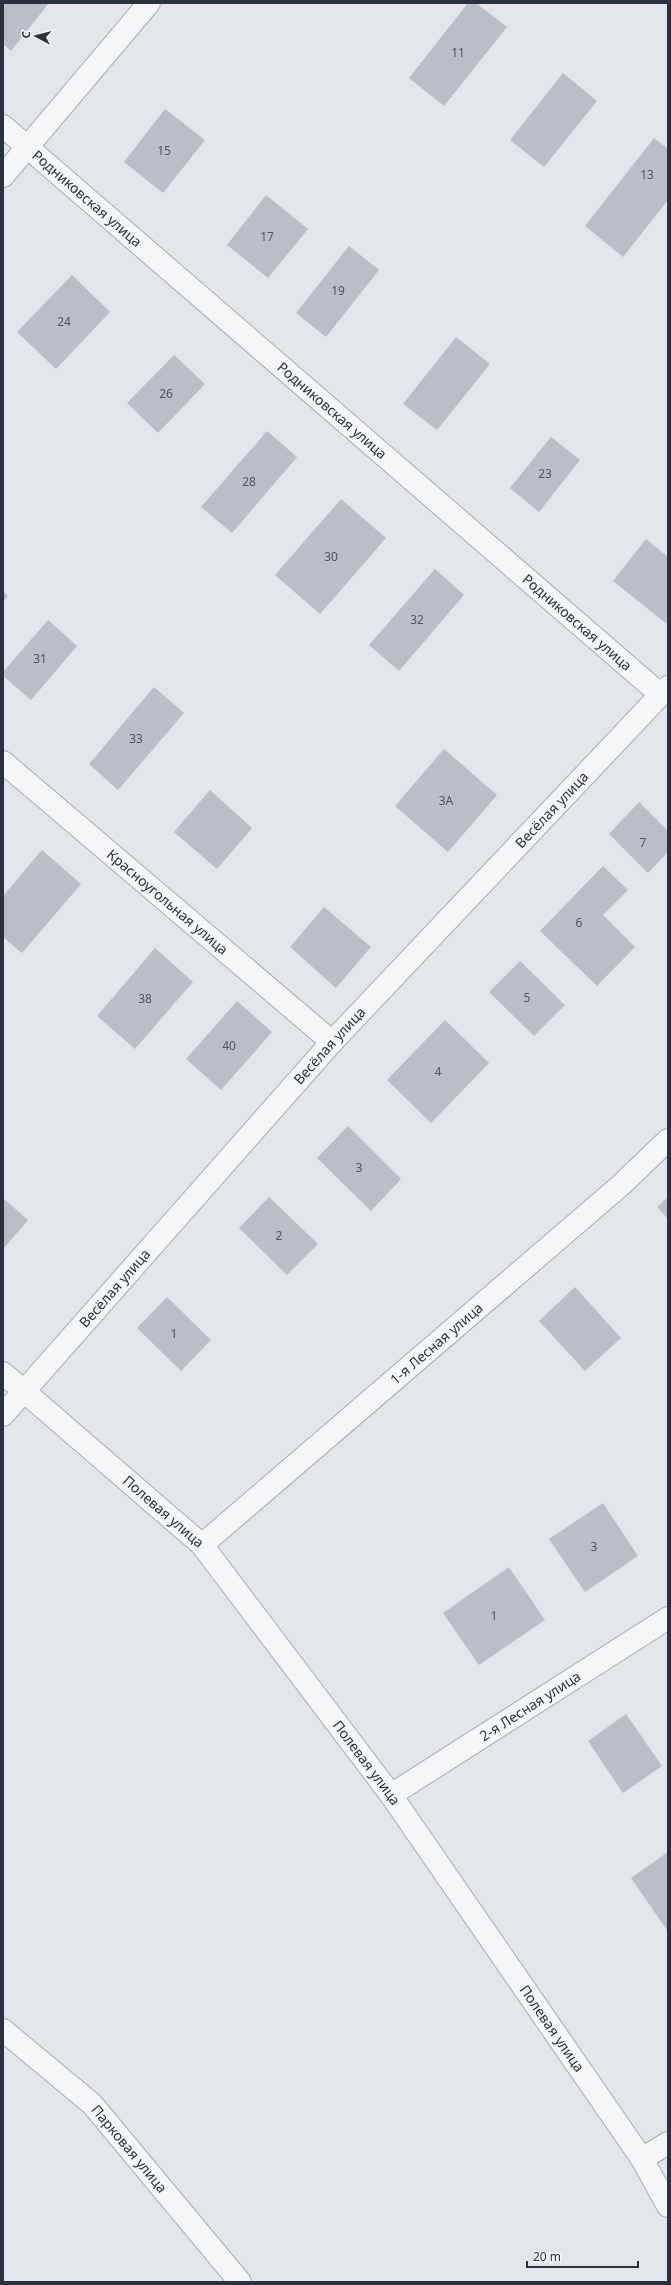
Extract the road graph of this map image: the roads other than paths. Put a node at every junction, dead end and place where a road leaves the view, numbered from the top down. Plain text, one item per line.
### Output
1 (148, 3) edge
2 (3, 126) edge
3 (28, 147) junction
4 (3, 176) edge
5 (664, 691) edge
6 (3, 762) edge
7 (332, 1042) junction
8 (668, 1140) edge
9 (3, 1373) edge
10 (25, 1390) junction
11 (3, 1415) edge
12 (202, 1545) junction
13 (668, 1618) edge
14 (391, 1795) junction
15 (3, 2030) edge
16 (668, 2143) edge
17 (642, 2159) junction
18 (668, 2206) edge
19 (240, 2282) edge

1 - 3 street
2 - 3 street, Родниковская улица
3 - 4 street
3 - 5 street, Родниковская улица
5 - 7 street, Весёлая улица
6 - 7 street, Красноугольная улица
7 - 10 street, Весёлая улица
8 - 12 street, 1-я Лесная улица
9 - 10 street, Полевая улица
10 - 11 street, Весёлая улица
10 - 12 street, Полевая улица
12 - 14 street, Полевая улица
13 - 14 street, 2-я Лесная улица
14 - 17 street, Полевая улица
15 - 19 street, Парковая улица
16 - 17 street
17 - 18 street, Полевая улица

